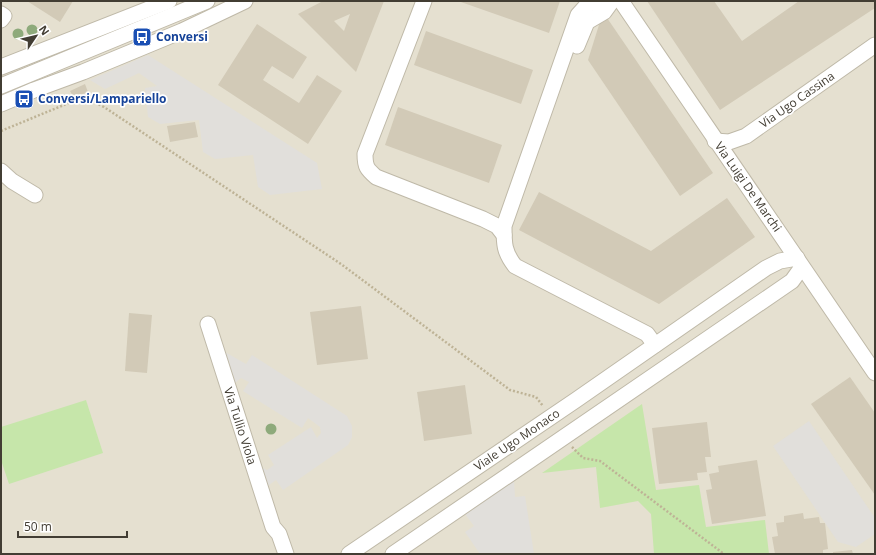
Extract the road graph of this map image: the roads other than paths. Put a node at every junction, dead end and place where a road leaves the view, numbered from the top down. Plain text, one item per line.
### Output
1 (169, 1) edge
2 (207, 1) edge
3 (245, 1) edge
4 (424, 1) edge
5 (612, 1) edge
6 (621, 1) edge
7 (587, 2) edge
8 (1, 14) edge
9 (1, 20) edge
10 (875, 45) edge
11 (1, 67) edge
12 (1, 86) edge
13 (1, 104) edge
14 (715, 141) junction
15 (1, 171) edge
16 (34, 195) dead end
17 (504, 235) junction
18 (799, 263) junction
19 (208, 324) dead end
20 (684, 326) junction
21 (655, 345) junction
22 (697, 345) junction
23 (875, 373) edge
24 (576, 400) junction
25 (589, 420) junction
26 (465, 475) junction
27 (479, 495) junction
28 (273, 527) junction
29 (276, 554) edge
30 (286, 554) edge
31 (349, 554) edge
32 (393, 554) edge

1 - 11 street
2 - 12 street
3 - 13 street
4 - 17 street
5 - 17 street
6 - 14 street, Via Luigi De Marchi
7 - 17 street
8 - 9 street
10 - 14 street, Via Ugo Cassina
14 - 18 street, Via Luigi De Marchi
15 - 16 street
17 - 21 street
18 - 20 street, Viale Ugo Monaco
18 - 22 street, Viale Ugo Monaco
18 - 23 street, Via Luigi De Marchi
19 - 28 street, Via Tullio Viola
20 - 21 street, Viale Ugo Monaco
20 - 22 street
21 - 24 street, Viale Ugo Monaco
22 - 25 street, Viale Ugo Monaco
24 - 25 street
24 - 26 street, Viale Ugo Monaco
25 - 27 street, Viale Ugo Monaco
26 - 27 street
26 - 31 street, Viale Ugo Monaco
27 - 32 street, Viale Ugo Monaco
28 - 29 street, Via Tullio Viola
28 - 30 street, Via Tullio Viola

